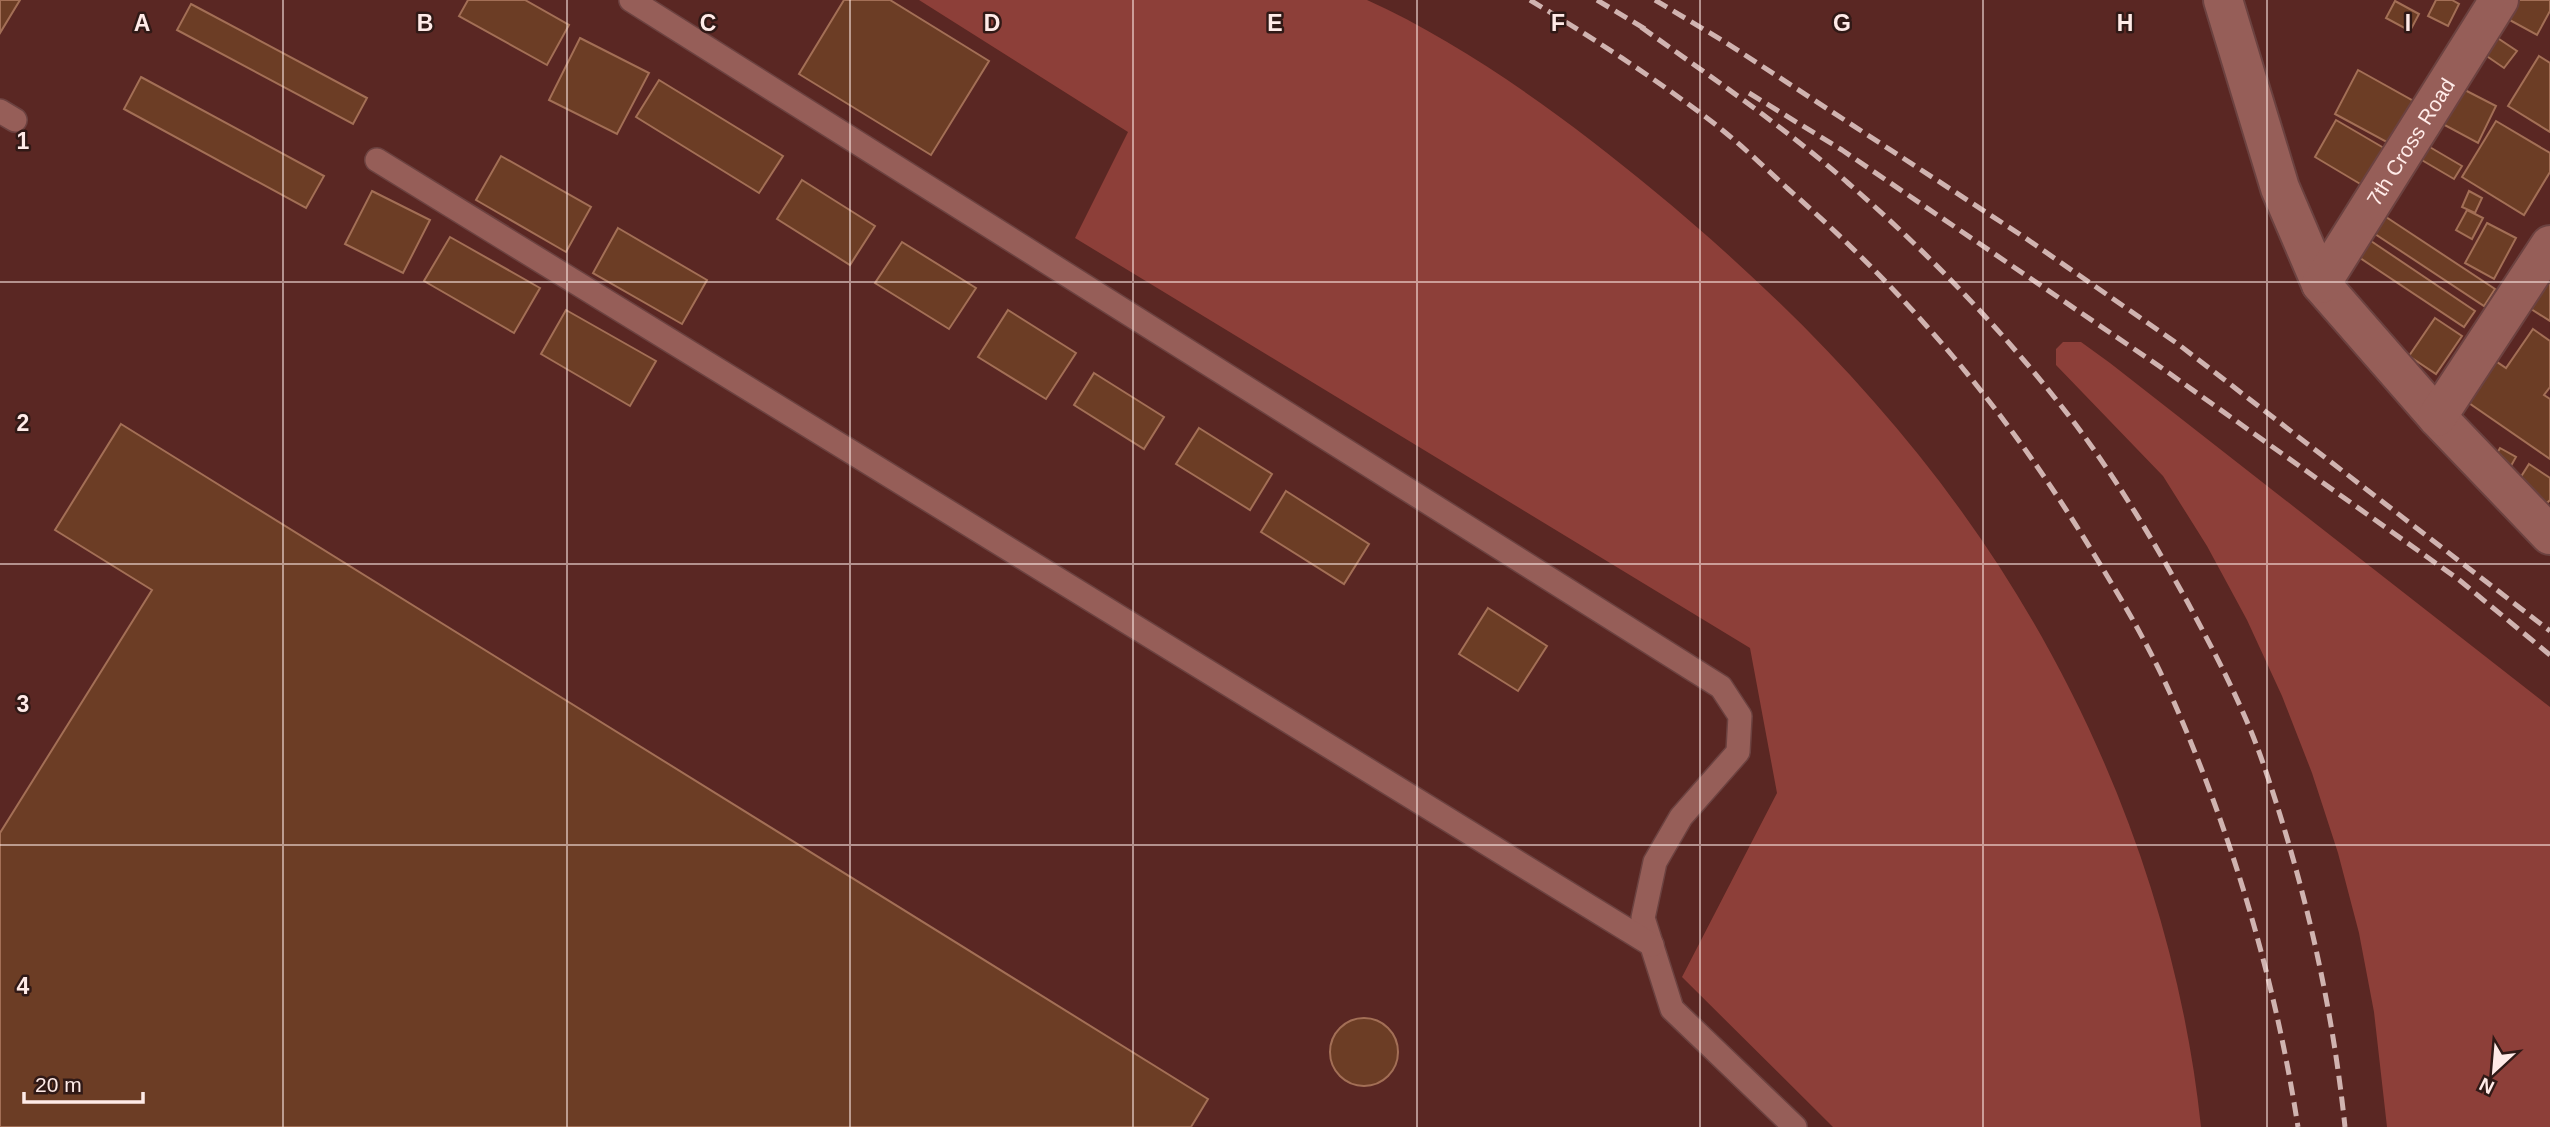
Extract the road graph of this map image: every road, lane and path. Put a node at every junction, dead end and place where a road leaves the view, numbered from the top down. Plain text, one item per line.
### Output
1 (631, 0) edge
2 (2223, 0) edge
3 (2499, 0) edge
4 (377, 160) dead end
5 (2550, 245) edge
6 (2321, 285) junction
7 (2437, 417) junction
8 (2550, 535) edge
9 (1652, 944) junction
10 (1795, 1127) edge

1 - 9 lane
2 - 6 street
3 - 6 street, 7th Cross Road
4 - 9 lane
5 - 7 street
6 - 7 street
7 - 8 street
9 - 10 lane

